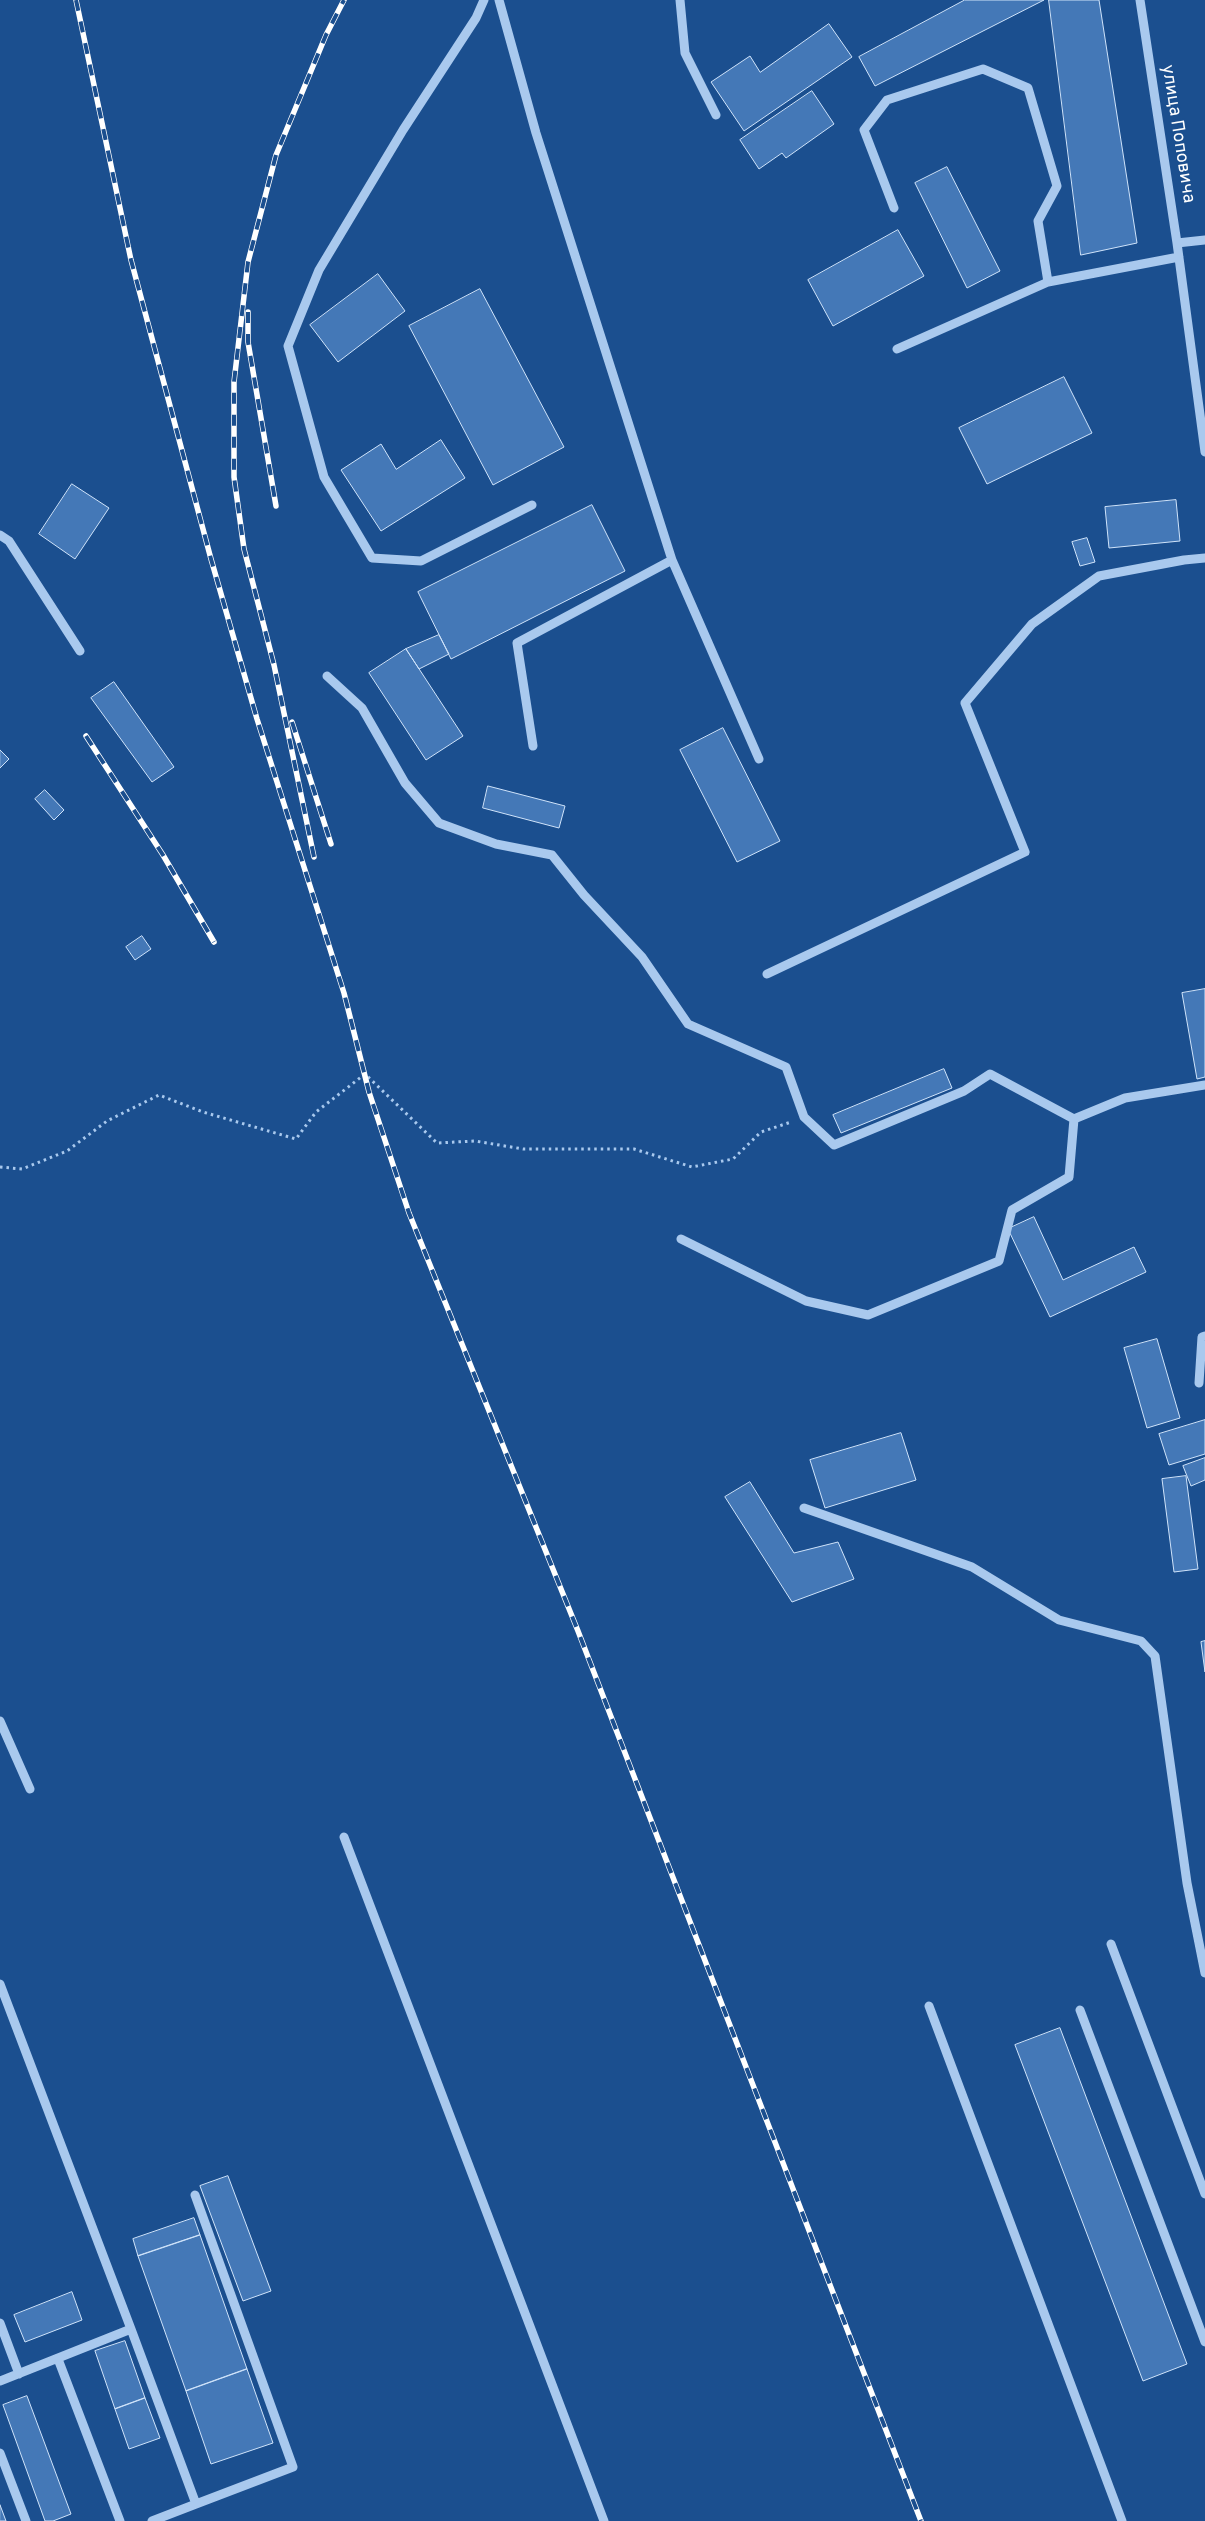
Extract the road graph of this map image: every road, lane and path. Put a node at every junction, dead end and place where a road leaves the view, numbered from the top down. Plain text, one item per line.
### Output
1 (484, 0) edge
2 (500, 0) edge
3 (680, 0) edge
4 (1140, 0) edge
5 (716, 115) dead end
6 (894, 208) dead end
7 (1205, 240) edge
8 (1178, 243) junction
9 (1179, 257) junction
10 (1048, 282) junction
11 (897, 349) dead end
12 (1205, 452) edge
13 (532, 506) dead end
14 (0, 535) edge
15 (1205, 558) edge
16 (672, 560) junction
17 (80, 651) dead end
18 (326, 676) dead end
19 (533, 746) dead end
20 (759, 759) dead end
21 (767, 974) dead end
22 (1205, 1084) edge
23 (804, 1117) junction
24 (1074, 1119) junction
25 (0, 1167) edge
26 (681, 1239) dead end
27 (1205, 1336) edge
28 (1199, 1383) dead end
29 (804, 1508) dead end
30 (0, 1721) edge
31 (30, 1789) dead end
32 (344, 1837) dead end
33 (1112, 1944) dead end
34 (1205, 1973) edge
35 (0, 1984) edge
36 (929, 2006) dead end
37 (1080, 2010) dead end
38 (1205, 2194) edge
39 (195, 2195) dead end
40 (0, 2323) edge
41 (130, 2329) junction
42 (1205, 2342) edge
43 (58, 2359) junction
44 (19, 2374) junction
45 (0, 2382) edge
46 (0, 2453) edge
47 (196, 2504) junction
48 (26, 2521) edge
49 (120, 2521) edge
50 (152, 2521) edge
51 (604, 2521) edge
52 (1122, 2521) edge

1 - 13 street
2 - 16 street
3 - 5 street
4 - 8 street, улица Поповича
6 - 10 street
7 - 8 street
8 - 9 street, улица Поповича
9 - 10 street
9 - 12 street, улица Поповича
10 - 11 street
14 - 17 street
15 - 21 street
16 - 19 street
16 - 20 street
18 - 23 street
22 - 24 street
23 - 24 street
23 - 25 path
24 - 26 street
27 - 28 street
29 - 34 street
30 - 31 street
32 - 51 street
33 - 38 street
35 - 41 street
36 - 52 street
37 - 42 street
39 - 47 street
40 - 44 street
41 - 43 street
41 - 47 street
43 - 44 street
43 - 49 street
44 - 45 street
46 - 48 street
47 - 50 street

